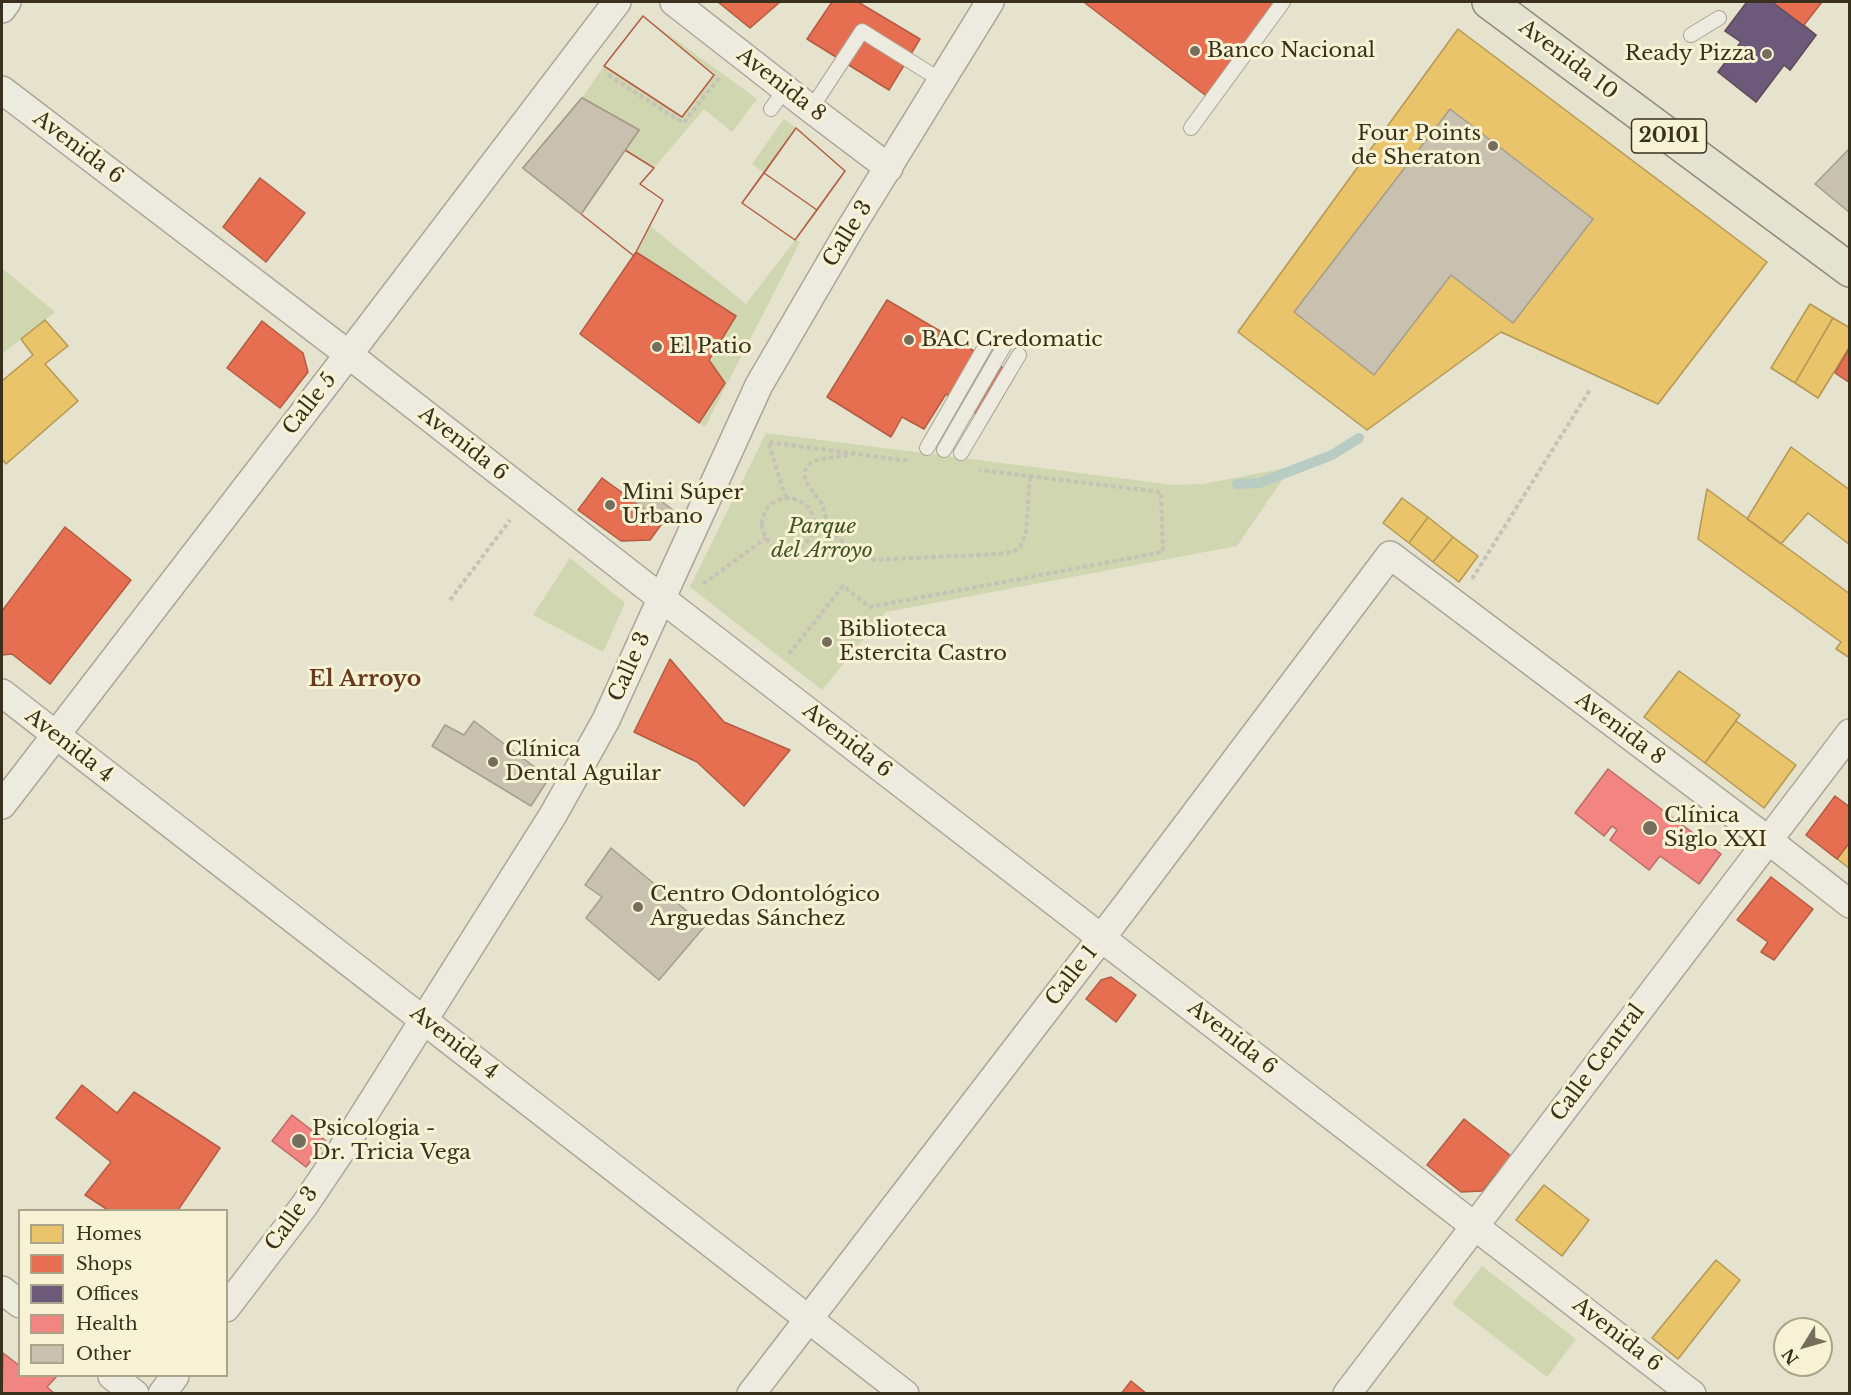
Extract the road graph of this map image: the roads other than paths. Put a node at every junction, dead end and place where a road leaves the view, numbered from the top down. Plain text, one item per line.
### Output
1 (7, 2) edge
2 (617, 2) edge
3 (674, 2) edge
4 (990, 2) edge
5 (1283, 2) edge
6 (1489, 2) edge
7 (2, 9) edge
8 (1719, 18) dead end
9 (1691, 35) dead end
10 (942, 81) junction
11 (2, 90) edge
12 (811, 109) junction
13 (1191, 128) dead end
14 (889, 168) junction
15 (1850, 270) edge
16 (990, 338) dead end
17 (1004, 346) dead end
18 (348, 354) junction
19 (1018, 355) dead end
20 (927, 448) dead end
21 (944, 450) dead end
22 (961, 453) dead end
23 (1389, 555) joint
24 (661, 598) junction
25 (2, 693) edge
26 (1850, 733) edge
27 (55, 735) junction
28 (2, 805) edge
29 (1768, 840) junction
30 (1850, 904) edge
31 (1101, 938) junction
32 (424, 1019) junction
33 (1475, 1226) junction
34 (2, 1290) edge
35 (18, 1302) edge
36 (228, 1305) edge
37 (808, 1319) junction
38 (113, 1377) edge
39 (174, 1377) edge
40 (135, 1394) edge
41 (162, 1394) edge
42 (751, 1394) edge
43 (905, 1394) edge
44 (1347, 1394) edge
45 (1692, 1394) edge

1 - 7 street
2 - 18 street, Calle 5
3 - 12 street, Avenida 8
4 - 10 street, Calle 3
5 - 13 lane
6 - 15 main road, Avenida 10 / 20101
8 - 9 lane
10 - 12 lane
10 - 14 street, Calle 3
11 - 18 street, Avenida 6
12 - 14 street, Avenida 8
14 - 24 street, Calle 3
16 - 20 lane
17 - 21 lane
18 - 24 street, Avenida 6
18 - 27 street, Calle 5
19 - 22 lane
23 - 29 street, Avenida 8
23 - 31 street, Calle 1
24 - 31 street, Avenida 6
24 - 32 street, Calle 3
25 - 27 street, Avenida 4
26 - 29 street, Calle Central
27 - 28 street, Calle 5
27 - 32 street, Avenida 4
29 - 30 street, Avenida 8
29 - 33 street, Calle Central
31 - 33 street, Avenida 6
31 - 37 street, Calle 1
32 - 36 street, Calle 3
32 - 37 street, Avenida 4
33 - 44 street, Calle Central
33 - 45 street, Avenida 6
34 - 35 street
37 - 42 street, Calle 1
37 - 43 street, Avenida 4
38 - 40 street
39 - 41 street

